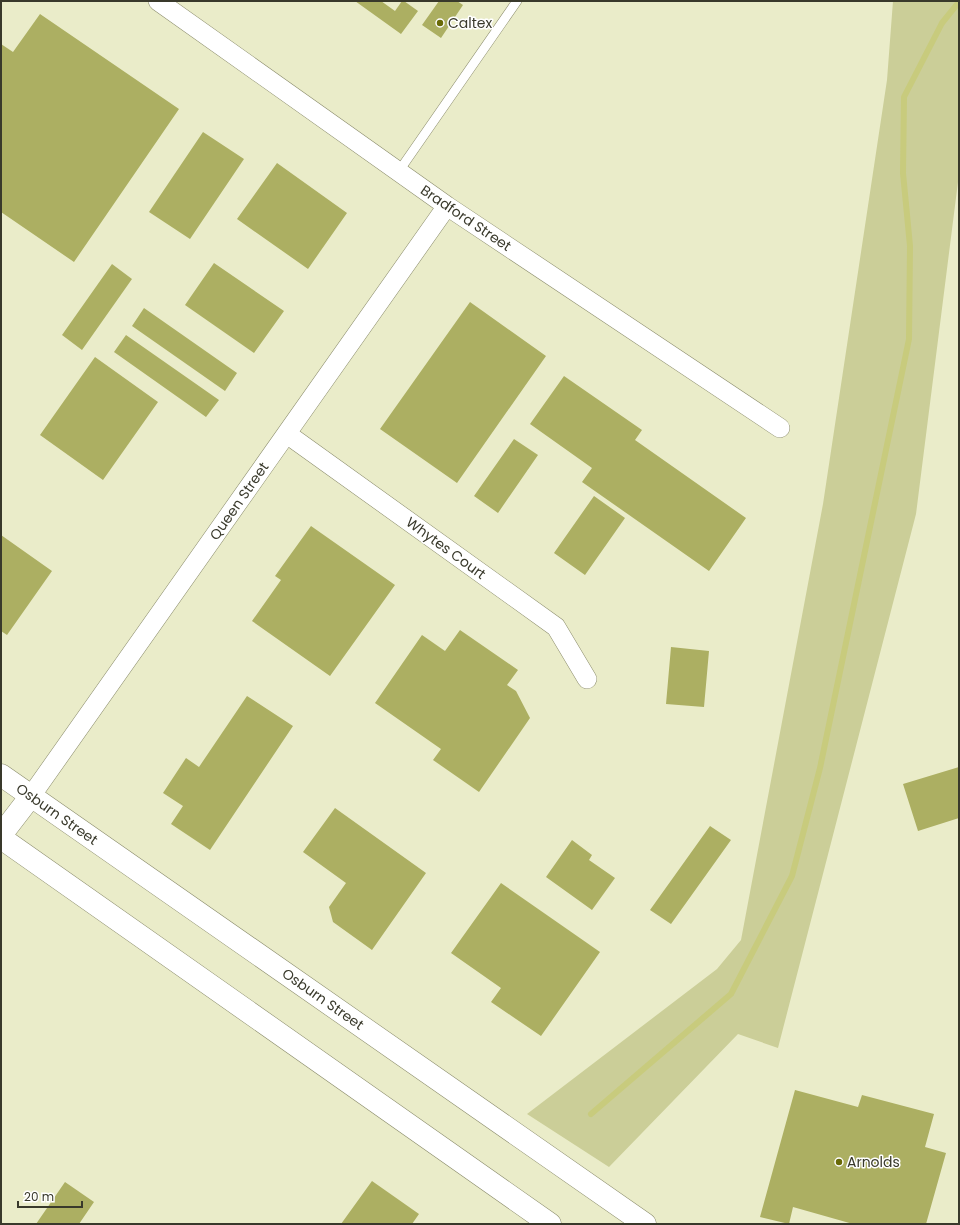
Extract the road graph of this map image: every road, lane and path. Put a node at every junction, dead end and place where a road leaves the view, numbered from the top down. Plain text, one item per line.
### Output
1 (158, 1) edge
2 (517, 1) edge
3 (399, 171) junction
4 (447, 206) junction
5 (780, 428) dead end
6 (287, 434) junction
7 (587, 679) dead end
8 (1, 775) edge
9 (31, 796) junction
10 (1, 836) edge
11 (550, 1224) edge
12 (645, 1224) edge

1 - 3 street, Bradford Street
2 - 3 lane
3 - 4 street, Bradford Street
4 - 5 street, Bradford Street
4 - 6 street, Queen Street
6 - 7 street, Whytes Court
6 - 9 street, Queen Street
8 - 9 street, Osburn Street
9 - 10 street
9 - 12 street, Osburn Street
10 - 11 street

